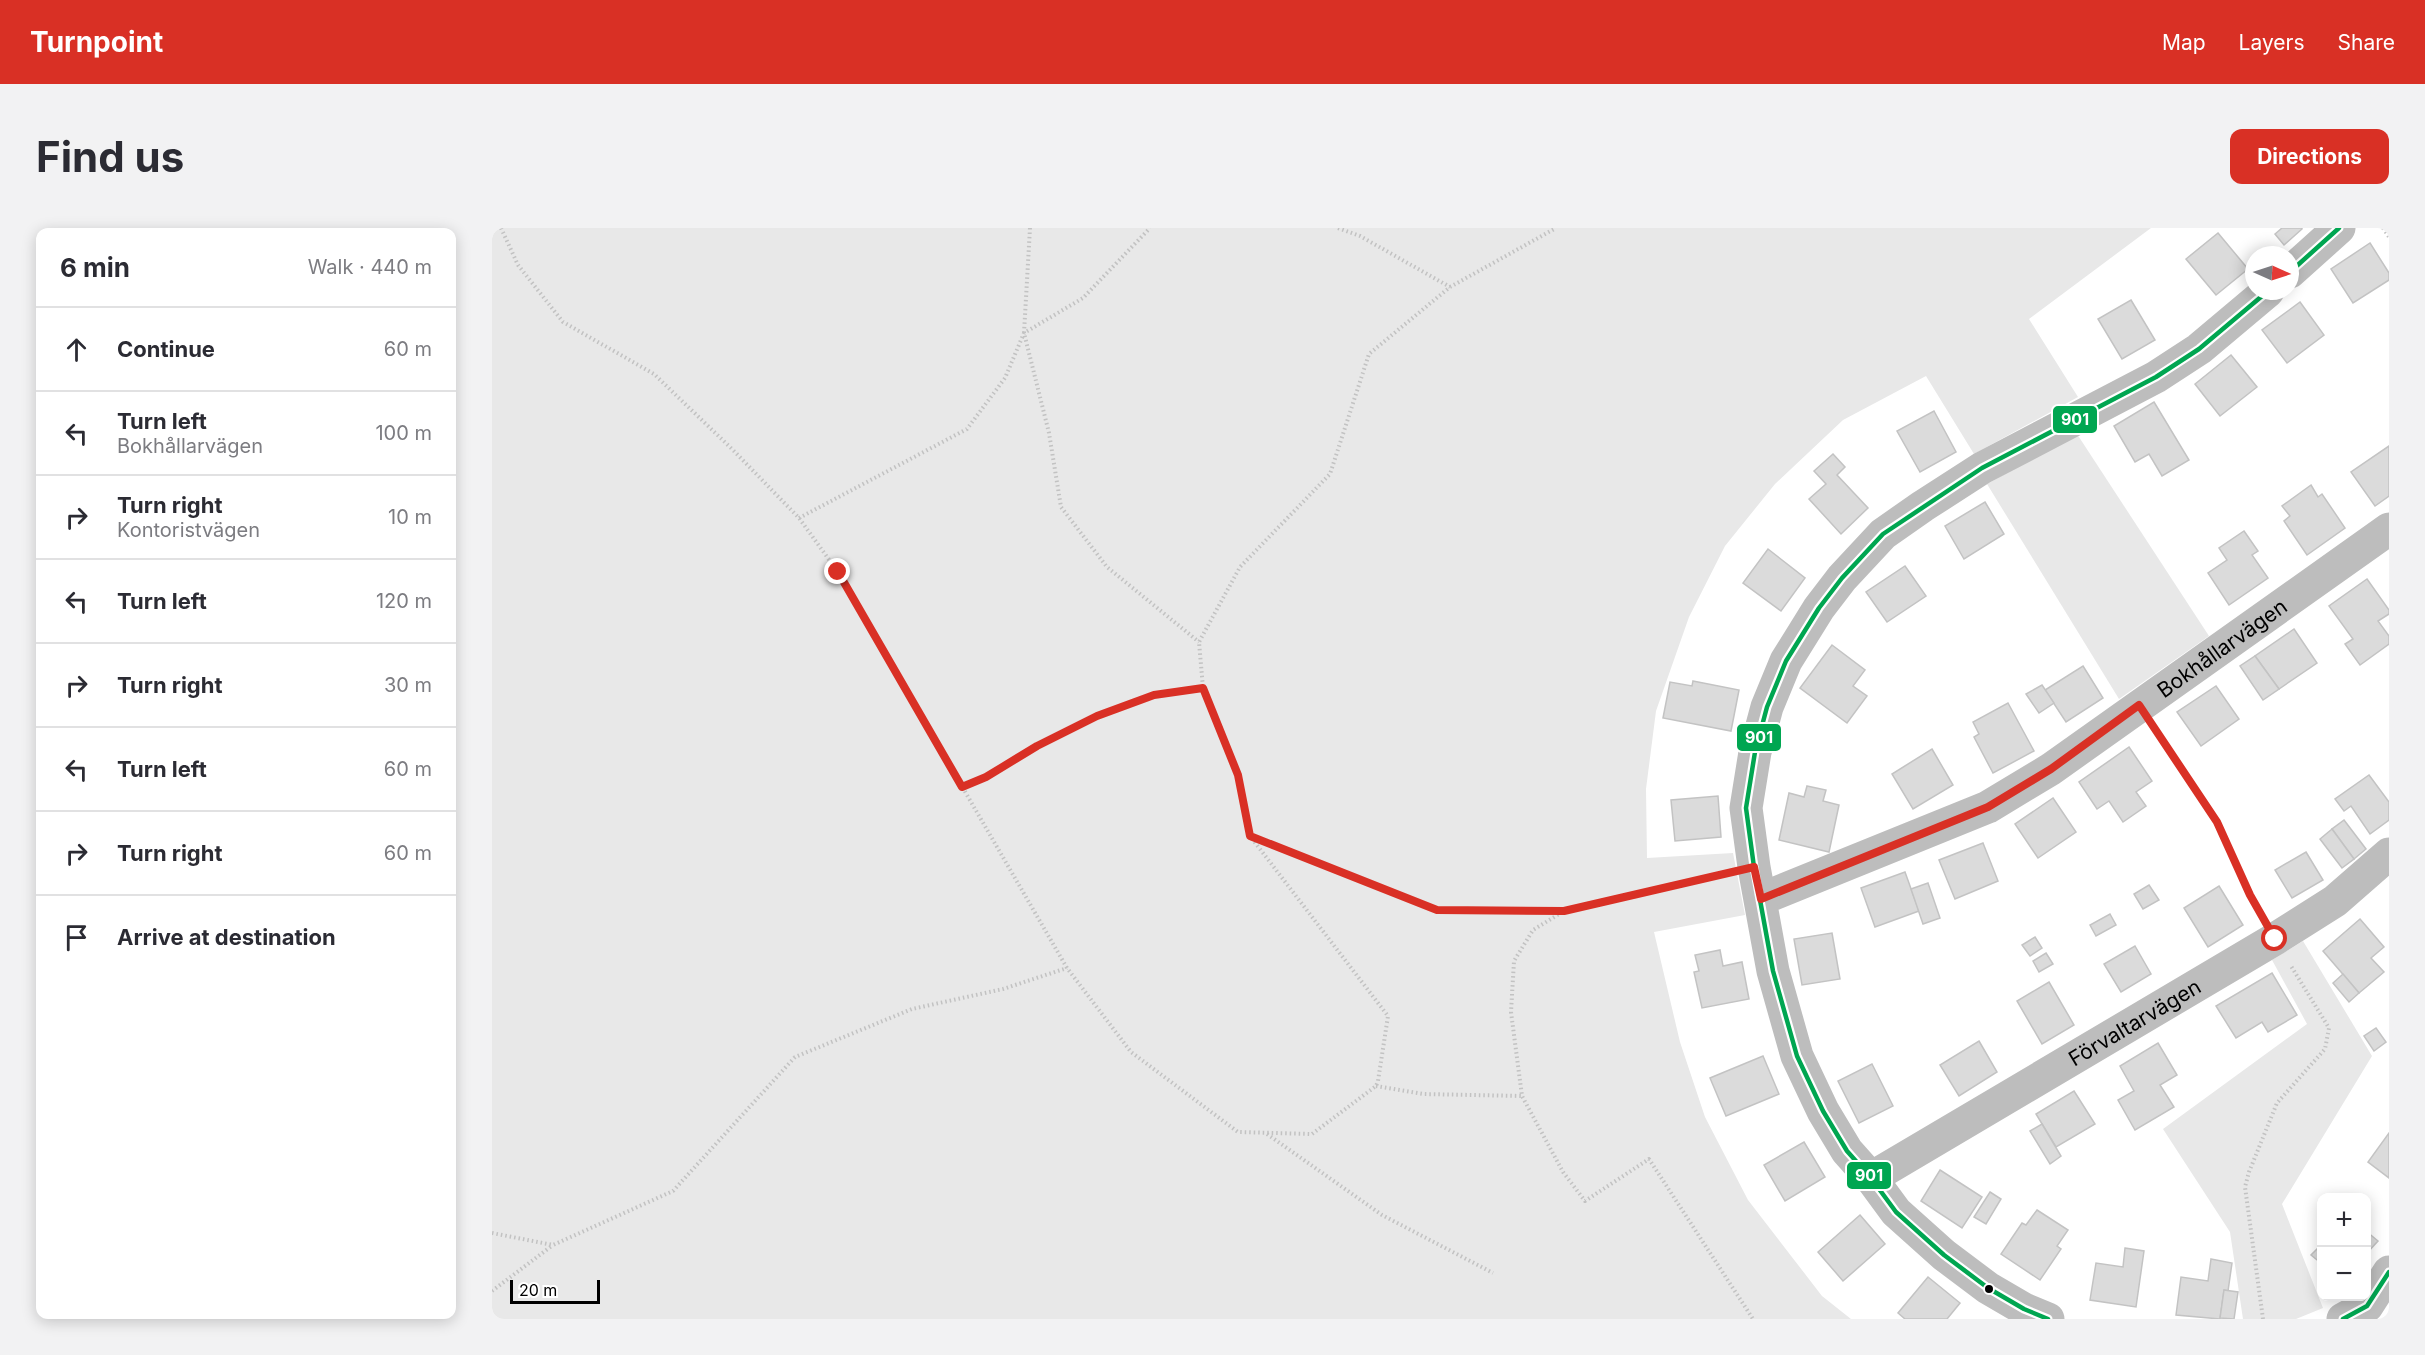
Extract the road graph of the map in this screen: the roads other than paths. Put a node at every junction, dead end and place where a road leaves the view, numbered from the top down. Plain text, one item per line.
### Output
1 (2339, 228) edge
2 (2299, 265) edge
3 (2257, 300) edge
4 (2389, 529) edge
5 (2389, 854) edge
6 (1761, 899) junction
7 (1871, 1178) junction
8 (2389, 1272) edge
9 (2048, 1319) edge
10 (2343, 1319) edge

1 - 2 street
3 - 6 street
4 - 6 street, Bokhållarvägen
5 - 7 street, Förvaltarvägen
6 - 7 street
7 - 9 street
8 - 10 street

